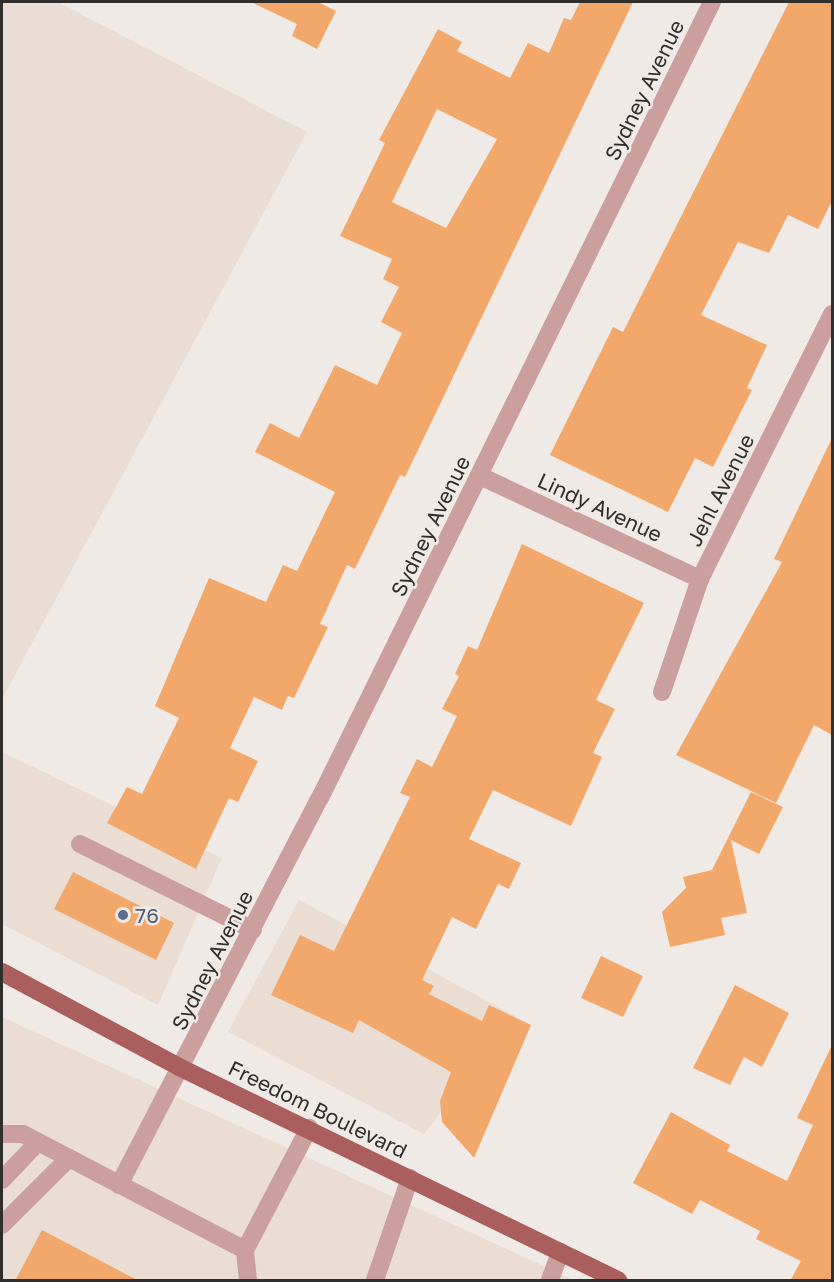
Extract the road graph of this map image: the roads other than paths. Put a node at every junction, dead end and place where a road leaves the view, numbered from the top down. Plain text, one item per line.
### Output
1 (712, 2) edge
2 (832, 314) edge
3 (480, 476) junction
4 (700, 579) junction
5 (662, 692) dead end
6 (81, 844) dead end
7 (253, 930) junction
8 (2, 972) edge
9 (181, 1068) junction
10 (309, 1128) junction
11 (2, 1134) edge
12 (38, 1142) junction
13 (69, 1158) junction
14 (410, 1178) junction
15 (2, 1180) edge
16 (119, 1185) junction
17 (2, 1225) edge
18 (245, 1250) junction
19 (560, 1252) junction
20 (248, 1281) edge
21 (375, 1281) edge
22 (550, 1281) edge
23 (618, 1281) edge

1 - 3 street, Sydney Avenue
2 - 4 street, Jehl Avenue
3 - 4 street, Lindy Avenue
3 - 7 street, Sydney Avenue
4 - 5 street, Jehl Avenue
6 - 7 street
7 - 9 street, Sydney Avenue
8 - 9 main road, Freedom Boulevard
9 - 10 main road, Freedom Boulevard
9 - 16 street, Sydney Avenue
10 - 14 main road, Freedom Boulevard
10 - 18 street
11 - 12 street
12 - 13 street
12 - 15 street
13 - 16 street
13 - 17 street
14 - 19 main road, Freedom Boulevard
14 - 21 street
16 - 18 street
18 - 20 street
19 - 22 street
19 - 23 main road, Freedom Boulevard

